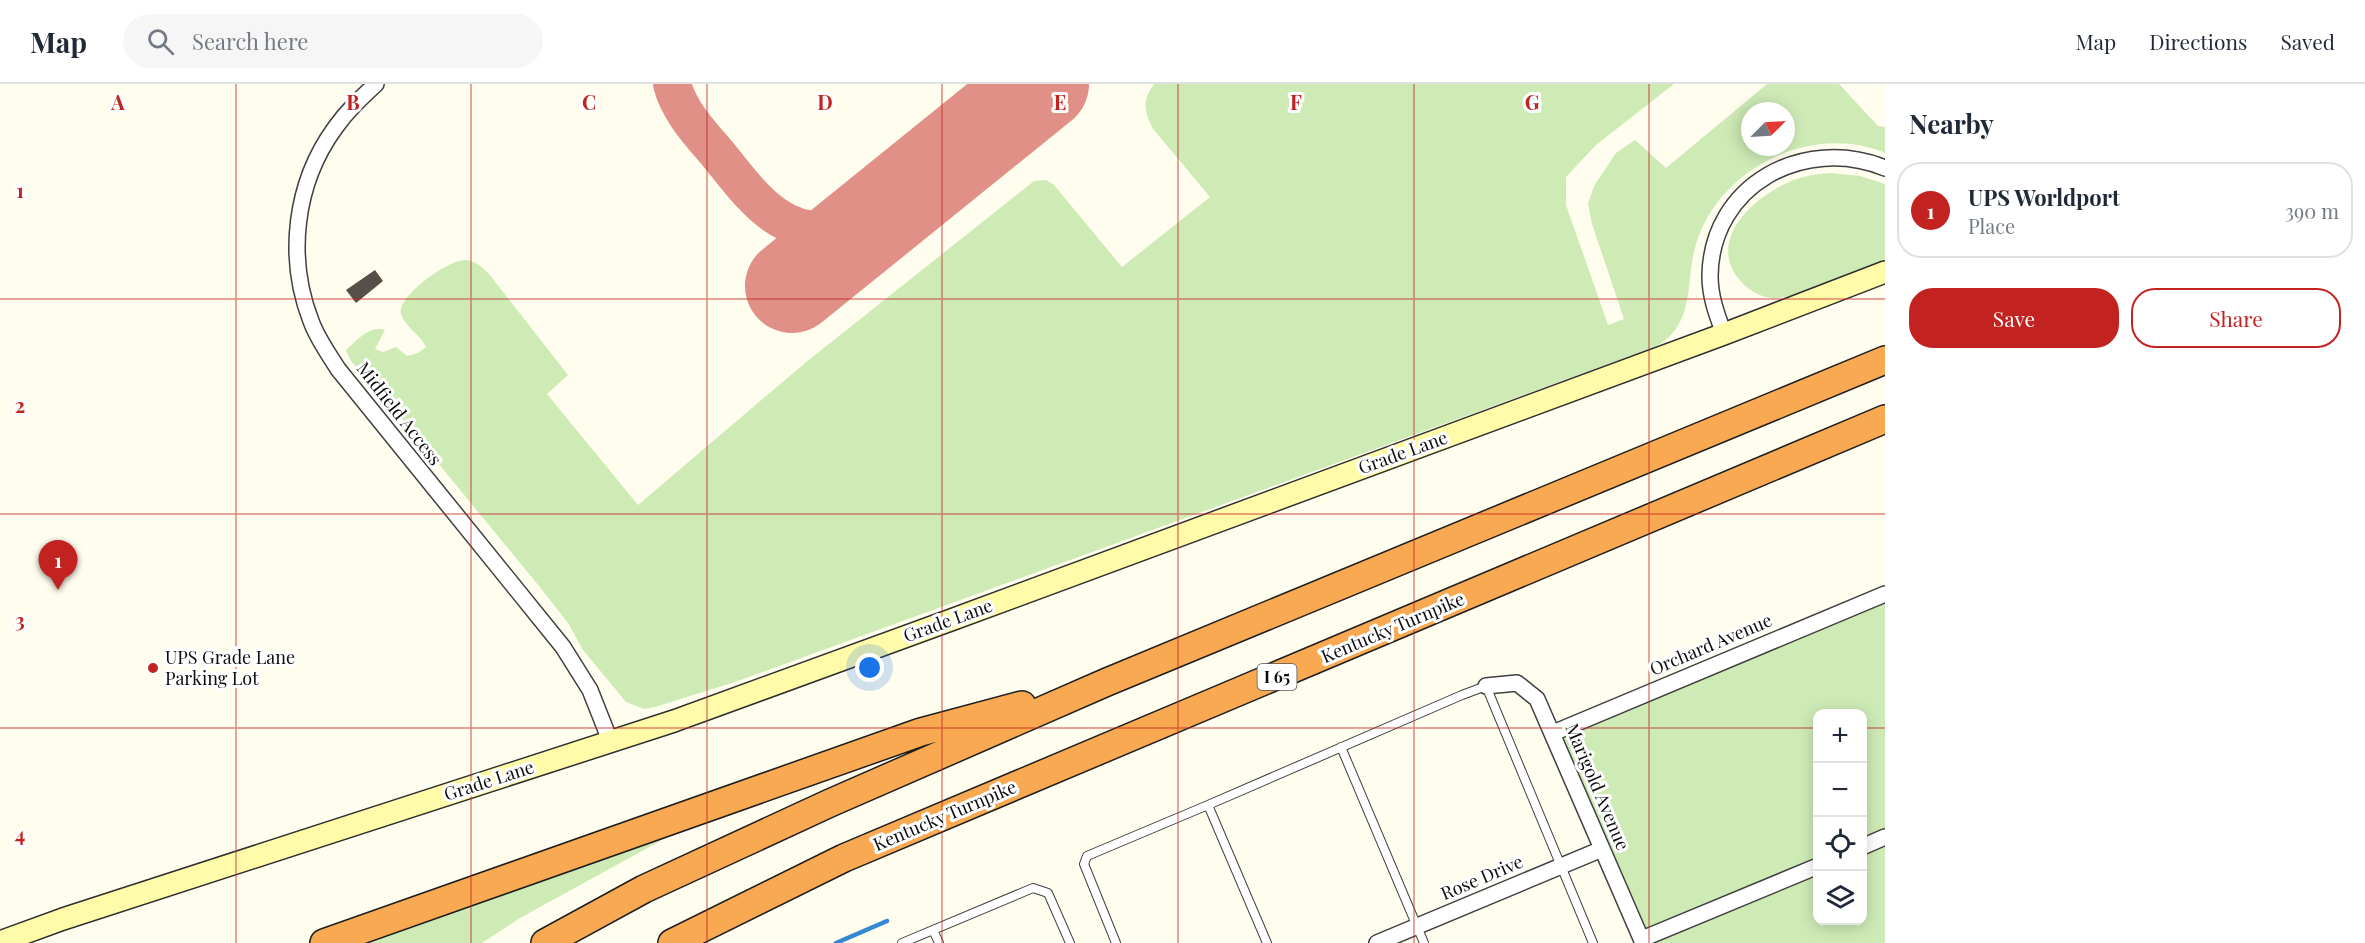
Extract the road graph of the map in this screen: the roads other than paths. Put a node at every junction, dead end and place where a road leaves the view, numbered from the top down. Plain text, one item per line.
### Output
1 (376, 84) edge
2 (1885, 168) edge
3 (1885, 272) edge
4 (1724, 334) junction
5 (1885, 360) edge
6 (1885, 419) edge
7 (1885, 594) edge
8 (1107, 682) junction
9 (1486, 686) junction
10 (1553, 733) junction
11 (611, 743) junction
12 (1341, 747) junction
13 (1208, 805) junction
14 (1885, 837) edge
15 (1867, 845) edge
16 (1602, 849) junction
17 (1560, 867) junction
18 (1813, 868) edge
19 (1417, 926) junction
20 (933, 930) junction
21 (1642, 941) edge
22 (0, 942) edge
23 (324, 943) edge
24 (545, 943) edge
25 (672, 943) edge
26 (902, 943) edge
27 (939, 943) edge
28 (1070, 943) edge
29 (1116, 943) edge
30 (1267, 943) edge
31 (1377, 943) edge
32 (1424, 943) edge
33 (1593, 943) edge

1 - 11 street, Midfield Access
2 - 4 street
3 - 4 main road, Grade Lane
4 - 11 main road, Grade Lane
5 - 8 highway
6 - 25 highway, Kentucky Turnpike / I 65
7 - 10 street, Orchard Avenue
8 - 23 highway
8 - 24 highway
9 - 10 street, Marigold Avenue
9 - 12 lane
9 - 17 lane
10 - 16 street, Marigold Avenue
11 - 22 main road, Grade Lane
12 - 13 lane
12 - 19 lane
13 - 29 lane
13 - 30 lane
14 - 15 street
16 - 17 street, Rose Drive
16 - 21 street, Marigold Avenue
17 - 19 street, Rose Drive
17 - 33 lane
18 - 21 street
19 - 31 street, Rose Drive
19 - 32 lane
20 - 26 lane
20 - 27 lane
20 - 28 lane

